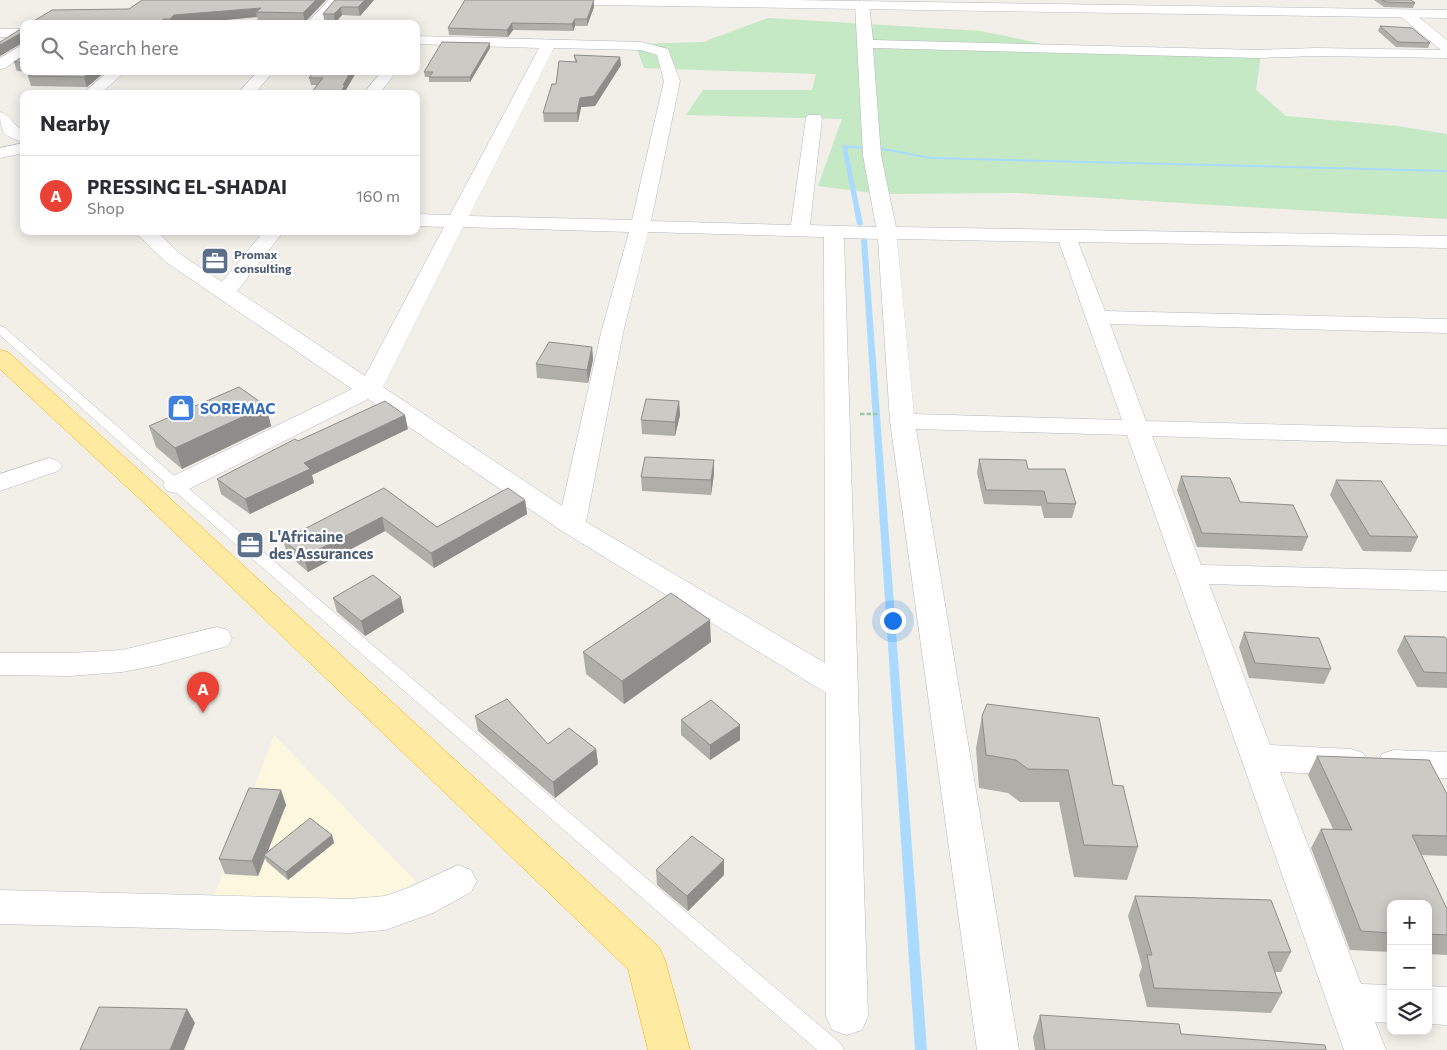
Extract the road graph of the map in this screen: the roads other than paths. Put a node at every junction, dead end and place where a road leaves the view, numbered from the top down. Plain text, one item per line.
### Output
1 (336, 0) edge
2 (535, 0) edge
3 (1052, 0) edge
4 (862, 4) junction
5 (1447, 6) edge
6 (1406, 14) junction
7 (1447, 14) edge
8 (317, 20) edge
9 (0, 33) edge
10 (20, 33) edge
11 (420, 40) edge
12 (549, 43) junction
13 (866, 44) junction
14 (1447, 47) edge
15 (20, 51) edge
16 (1447, 54) edge
17 (0, 65) edge
18 (114, 75) edge
19 (263, 75) edge
20 (387, 75) edge
21 (95, 90) edge
22 (249, 90) edge
23 (373, 90) edge
24 (0, 118) edge
25 (814, 118) dead end
26 (20, 135) edge
27 (20, 149) edge
28 (0, 154) edge
29 (420, 220) edge
30 (458, 221) junction
31 (640, 226) junction
32 (800, 230) junction
33 (834, 231) junction
34 (887, 233) junction
35 (148, 235) edge
36 (271, 235) edge
37 (1066, 235) junction
38 (1447, 242) edge
39 (224, 293) junction
40 (1097, 317) junction
41 (1447, 326) edge
42 (0, 329) edge
43 (0, 357) edge
44 (370, 389) junction
45 (894, 418) junction
46 (1136, 428) junction
47 (1447, 437) edge
48 (49, 466) dead end
49 (0, 483) edge
50 (176, 486) junction
51 (572, 525) junction
52 (1190, 574) junction
53 (1447, 581) edge
54 (217, 638) dead end
55 (0, 664) edge
56 (842, 688) junction
57 (1258, 758) junction
58 (1447, 765) edge
59 (458, 881) dead end
60 (0, 907) edge
61 (1347, 1002) junction
62 (1387, 1004) edge
63 (1432, 1005) edge
64 (1447, 1006) edge
65 (847, 1016) dead end
66 (669, 1050) edge
67 (833, 1050) edge
68 (998, 1050) edge
69 (1365, 1050) edge

1 - 8 street
2 - 4 street
3 - 5 street
4 - 6 street
4 - 13 street
6 - 7 street
6 - 14 street
9 - 10 street
11 - 12 street
12 - 30 street
12 - 31 street
13 - 16 street
13 - 34 street
15 - 17 street
18 - 21 street
19 - 22 street
20 - 23 street
24 - 26 street
25 - 32 street
27 - 28 street
29 - 30 street
30 - 31 street
30 - 44 street
31 - 32 street
31 - 51 street
32 - 33 street
33 - 34 street
33 - 56 street
34 - 37 street
34 - 45 street
35 - 39 street
36 - 39 street
37 - 38 street
37 - 40 street
39 - 44 street
40 - 41 street
40 - 46 street
42 - 50 lane
43 - 66 highway
44 - 50 street
44 - 51 street
45 - 46 street
45 - 68 street
46 - 47 street
46 - 52 street
48 - 49 street
50 - 67 lane
51 - 56 street
52 - 53 street
52 - 57 street
54 - 55 street
56 - 65 street
57 - 58 street
57 - 61 street
59 - 60 street
61 - 62 street
61 - 69 street
63 - 64 street

